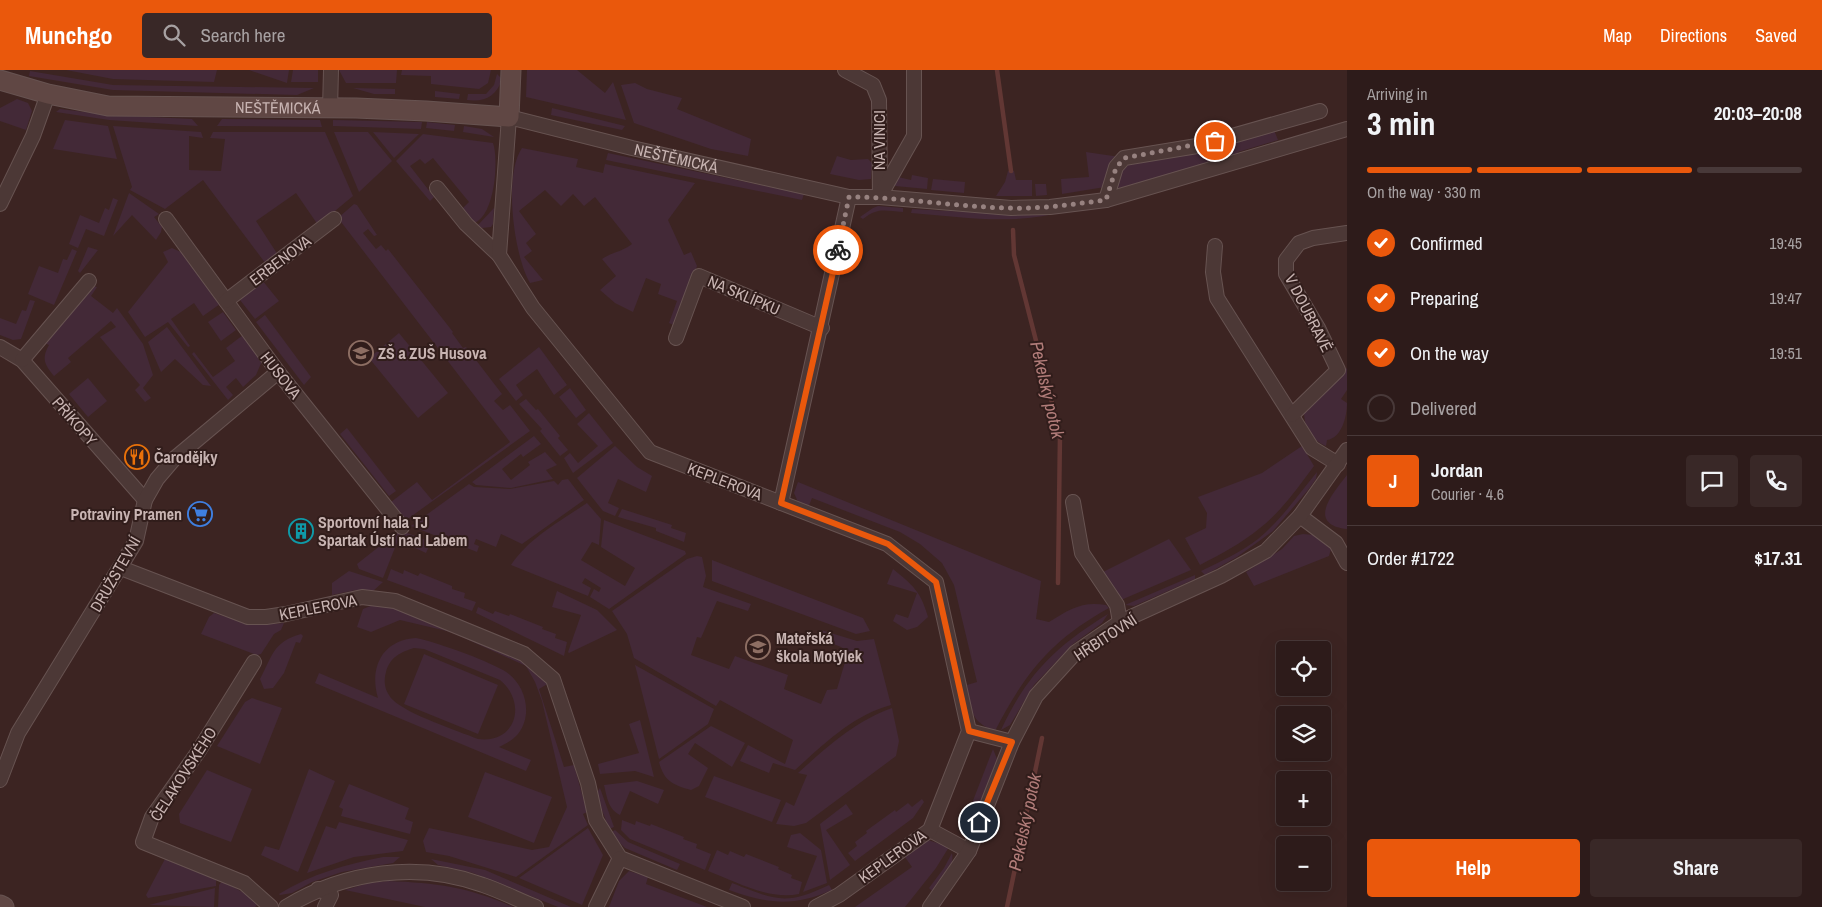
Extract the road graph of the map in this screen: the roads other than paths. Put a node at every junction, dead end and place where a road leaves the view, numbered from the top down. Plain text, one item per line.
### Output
1 (331, 70) edge
2 (511, 70) edge
3 (845, 70) edge
4 (914, 70) edge
5 (0, 80) edge
6 (48, 94) junction
7 (330, 109) junction
8 (1320, 111) dead end
9 (508, 117) junction
10 (1347, 129) edge
11 (437, 188) dead end
12 (849, 197) junction
13 (880, 197) junction
14 (1106, 200) junction
15 (0, 204) edge
16 (166, 219) dead end
17 (334, 219) dead end
18 (1347, 233) edge
19 (1215, 246) dead end
20 (498, 256) junction
21 (89, 281) dead end
22 (226, 301) junction
23 (822, 328) junction
24 (676, 338) dead end
25 (0, 347) edge
26 (22, 360) junction
27 (278, 372) junction
28 (1292, 415) junction
29 (1347, 450) edge
30 (1338, 464) junction
31 (145, 500) junction
32 (1073, 502) dead end
33 (781, 503) junction
34 (1300, 516) junction
35 (402, 527) dead end
36 (1347, 564) edge
37 (120, 568) junction
38 (1120, 622) junction
39 (254, 662) dead end
40 (969, 731) junction
41 (1012, 742) junction
42 (0, 780) edge
43 (930, 830) junction
44 (969, 851) junction
45 (620, 858) junction
46 (318, 889) junction
47 (0, 905) edge
48 (932, 906) edge
49 (4, 907) edge
50 (271, 907) edge
51 (286, 907) edge
52 (325, 907) edge
53 (536, 907) edge
54 (596, 907) edge
55 (743, 907) edge
56 (816, 907) edge

1 - 7 street
2 - 9 street
3 - 13 street, NA VINICI
4 - 13 street
5 - 6 street, NEŠTĚMICKÁ
6 - 7 street, NEŠTĚMICKÁ
6 - 15 street
7 - 9 street, NEŠTĚMICKÁ
8 - 14 street
9 - 12 street, NEŠTĚMICKÁ
9 - 20 street
10 - 14 street, NEŠTĚMICKÁ
11 - 20 street, KEPLEROVA
12 - 13 street, NEŠTĚMICKÁ
12 - 23 street
13 - 14 street, NEŠTĚMICKÁ
16 - 22 street, HUSOVA
17 - 22 street, ERBENOVA
18 - 28 street, V DOUBRAVĚ
19 - 28 street
20 - 33 street, KEPLEROVA
21 - 26 street
22 - 27 street, HUSOVA
23 - 24 street, NA SKLÍPKU
23 - 33 street
25 - 26 street, PŘÍKOPY
26 - 31 street, PŘÍKOPY
27 - 31 street, DRUŽSTEVNÍ
27 - 35 street, HUSOVA
28 - 30 street
29 - 30 street, HŘBITOVNÍ
30 - 34 street, HŘBITOVNÍ
31 - 37 street, DRUŽSTEVNÍ
32 - 38 street
33 - 40 street, KEPLEROVA
34 - 36 street
34 - 38 street, HŘBITOVNÍ
37 - 42 street, DRUŽSTEVNÍ
37 - 45 street, KEPLEROVA
38 - 41 street, HŘBITOVNÍ
39 - 50 street, ČELAKOVSKÉHO
40 - 41 street
40 - 43 street, KEPLEROVA
41 - 44 street, HŘBITOVNÍ
43 - 44 street
43 - 56 street, KEPLEROVA
44 - 48 street, HŘBITOVNÍ
45 - 54 street
45 - 55 street
46 - 51 street
46 - 52 street
46 - 53 street
47 - 49 street

